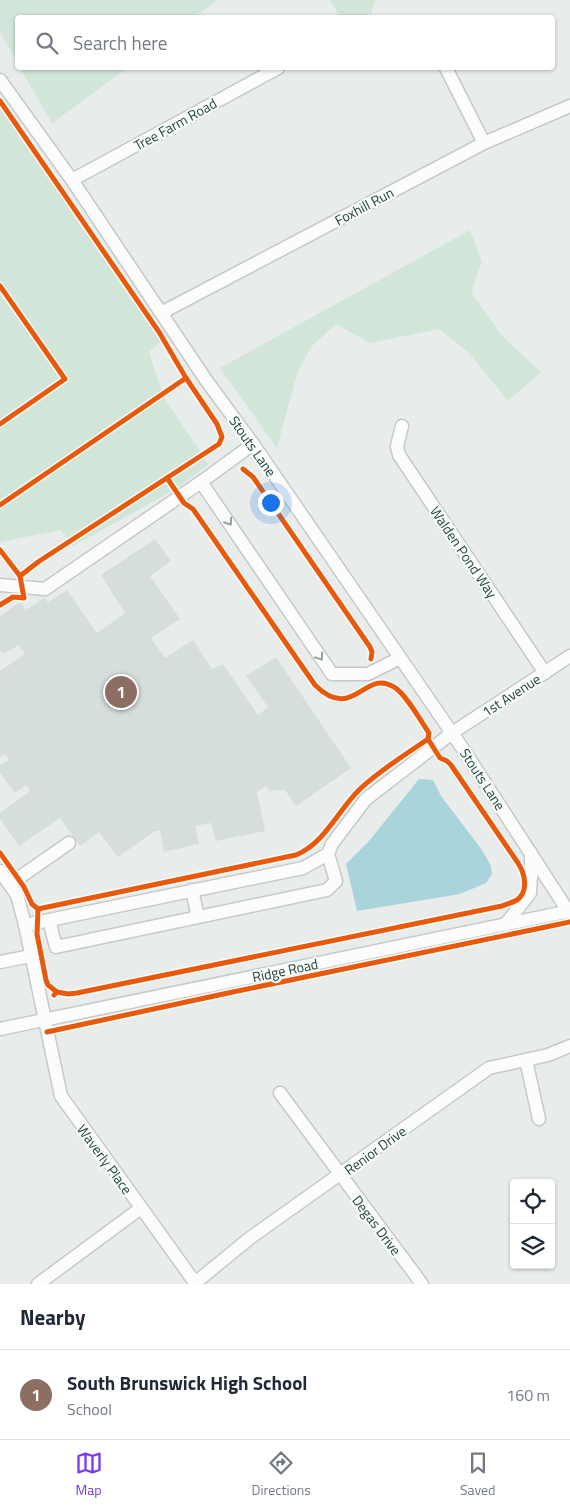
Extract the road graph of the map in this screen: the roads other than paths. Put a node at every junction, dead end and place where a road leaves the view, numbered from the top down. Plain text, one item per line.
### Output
1 (274, 70) edge
2 (447, 70) edge
3 (0, 80) edge
4 (570, 106) edge
5 (484, 143) junction
6 (72, 180) junction
7 (161, 314) junction
8 (402, 426) dead end
9 (253, 444) junction
10 (202, 482) junction
11 (0, 585) edge
12 (570, 656) edge
13 (400, 658) junction
14 (545, 673) junction
15 (452, 732) junction
16 (70, 843) dead end
17 (531, 853) junction
18 (328, 854) junction
19 (0, 871) edge
20 (10, 884) junction
21 (192, 890) junction
22 (569, 912) edge
23 (198, 917) junction
24 (49, 920) junction
25 (24, 924) junction
26 (504, 924) junction
27 (31, 956) junction
28 (0, 962) edge
29 (45, 1019) junction
30 (0, 1029) edge
31 (570, 1046) edge
32 (526, 1060) junction
33 (280, 1093) dead end
34 (540, 1119) dead end
35 (340, 1175) junction
36 (141, 1208) junction
37 (196, 1283) edge
38 (38, 1284) edge
39 (422, 1284) edge

1 - 6 street, Tree Farm Road
2 - 5 street
3 - 6 street, Stouts Lane
4 - 5 street, Foxhill Run
5 - 7 street, Foxhill Run
6 - 7 street, Stouts Lane
7 - 9 street, Stouts Lane
8 - 14 street, Walden Pond Way
9 - 10 street
9 - 13 street, Stouts Lane
10 - 11 street
10 -> 13 street
12 - 14 street, 1st Avenue
13 - 15 street, Stouts Lane
14 - 15 street, 1st Avenue
15 - 17 street, Stouts Lane
15 - 18 street, 1st Avenue
16 - 20 street
17 - 22 street, Stouts Lane
17 - 26 street
18 - 21 street
18 - 23 street
19 - 20 street, Waverly Place
20 - 25 street, Waverly Place
21 - 23 street
21 - 24 street
22 - 26 street, Ridge Road
23 - 24 street
24 - 25 street
25 - 27 street, Waverly Place
26 - 29 street, Ridge Road
27 - 28 street
27 - 29 street, Waverly Place
29 - 30 street, Ridge Road
29 - 36 street, Waverly Place
31 - 32 street, Renior Drive
32 - 34 street
32 - 35 street, Renior Drive
33 - 35 street, Degas Drive
35 - 37 street, Renior Drive
35 - 39 street, Degas Drive
36 - 37 street, Waverly Place
36 - 38 street

